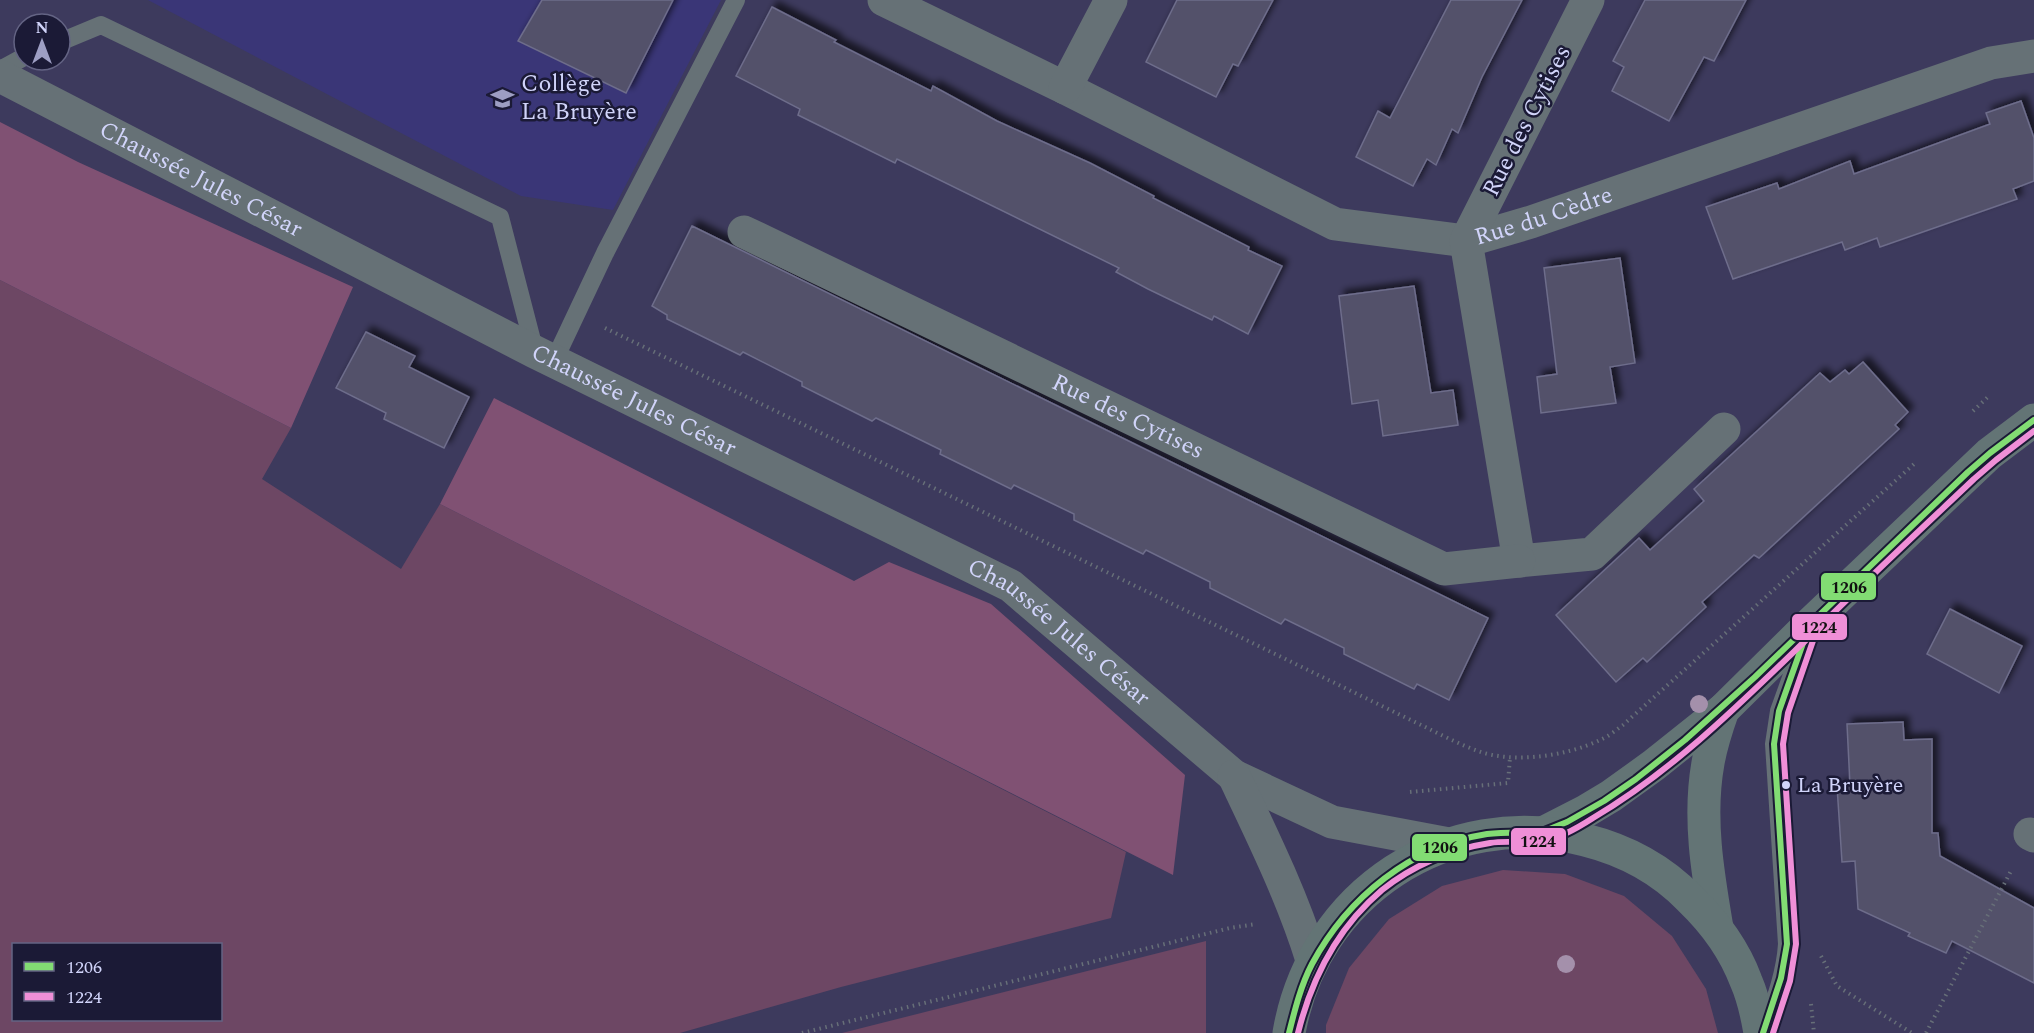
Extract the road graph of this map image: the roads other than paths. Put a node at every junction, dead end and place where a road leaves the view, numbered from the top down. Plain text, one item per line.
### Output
1 (736, 0) edge
2 (884, 0) edge
3 (1111, 0) edge
4 (1588, 0) edge
5 (72, 37) edge
6 (2034, 56) edge
7 (0, 76) edge
8 (1065, 88) junction
9 (744, 232) dead end
10 (1466, 241) junction
11 (544, 357) junction
12 (2034, 420) edge
13 (1724, 429) dead end
14 (1519, 561) junction
15 (1810, 624) junction
16 (1723, 710) junction
17 (1234, 776) junction
18 (1545, 832) junction
19 (1449, 844) junction
20 (1717, 928) junction
21 (1312, 960) junction
22 (1289, 1033) edge
23 (1762, 1033) edge

1 - 11 lane
2 - 8 street, Rue du Cèdre
3 - 8 street
4 - 10 street, Rue des Cytises
5 - 11 lane
6 - 10 street, Rue du Cèdre
7 - 11 street, Chaussée Jules César
8 - 10 street, Rue du Cèdre
9 - 14 street, Rue des Cytises
10 - 14 street
11 - 17 street, Chaussée Jules César
12 - 15 street
13 - 14 street, Rue des Cytises
15 - 16 street
15 - 23 lane
16 - 18 street
16 - 20 street
17 - 19 street, Chaussée Jules César
17 - 21 street, Chaussée Jules César
18 - 19 street
18 - 20 street
19 - 21 street
20 - 23 street
21 - 22 street

